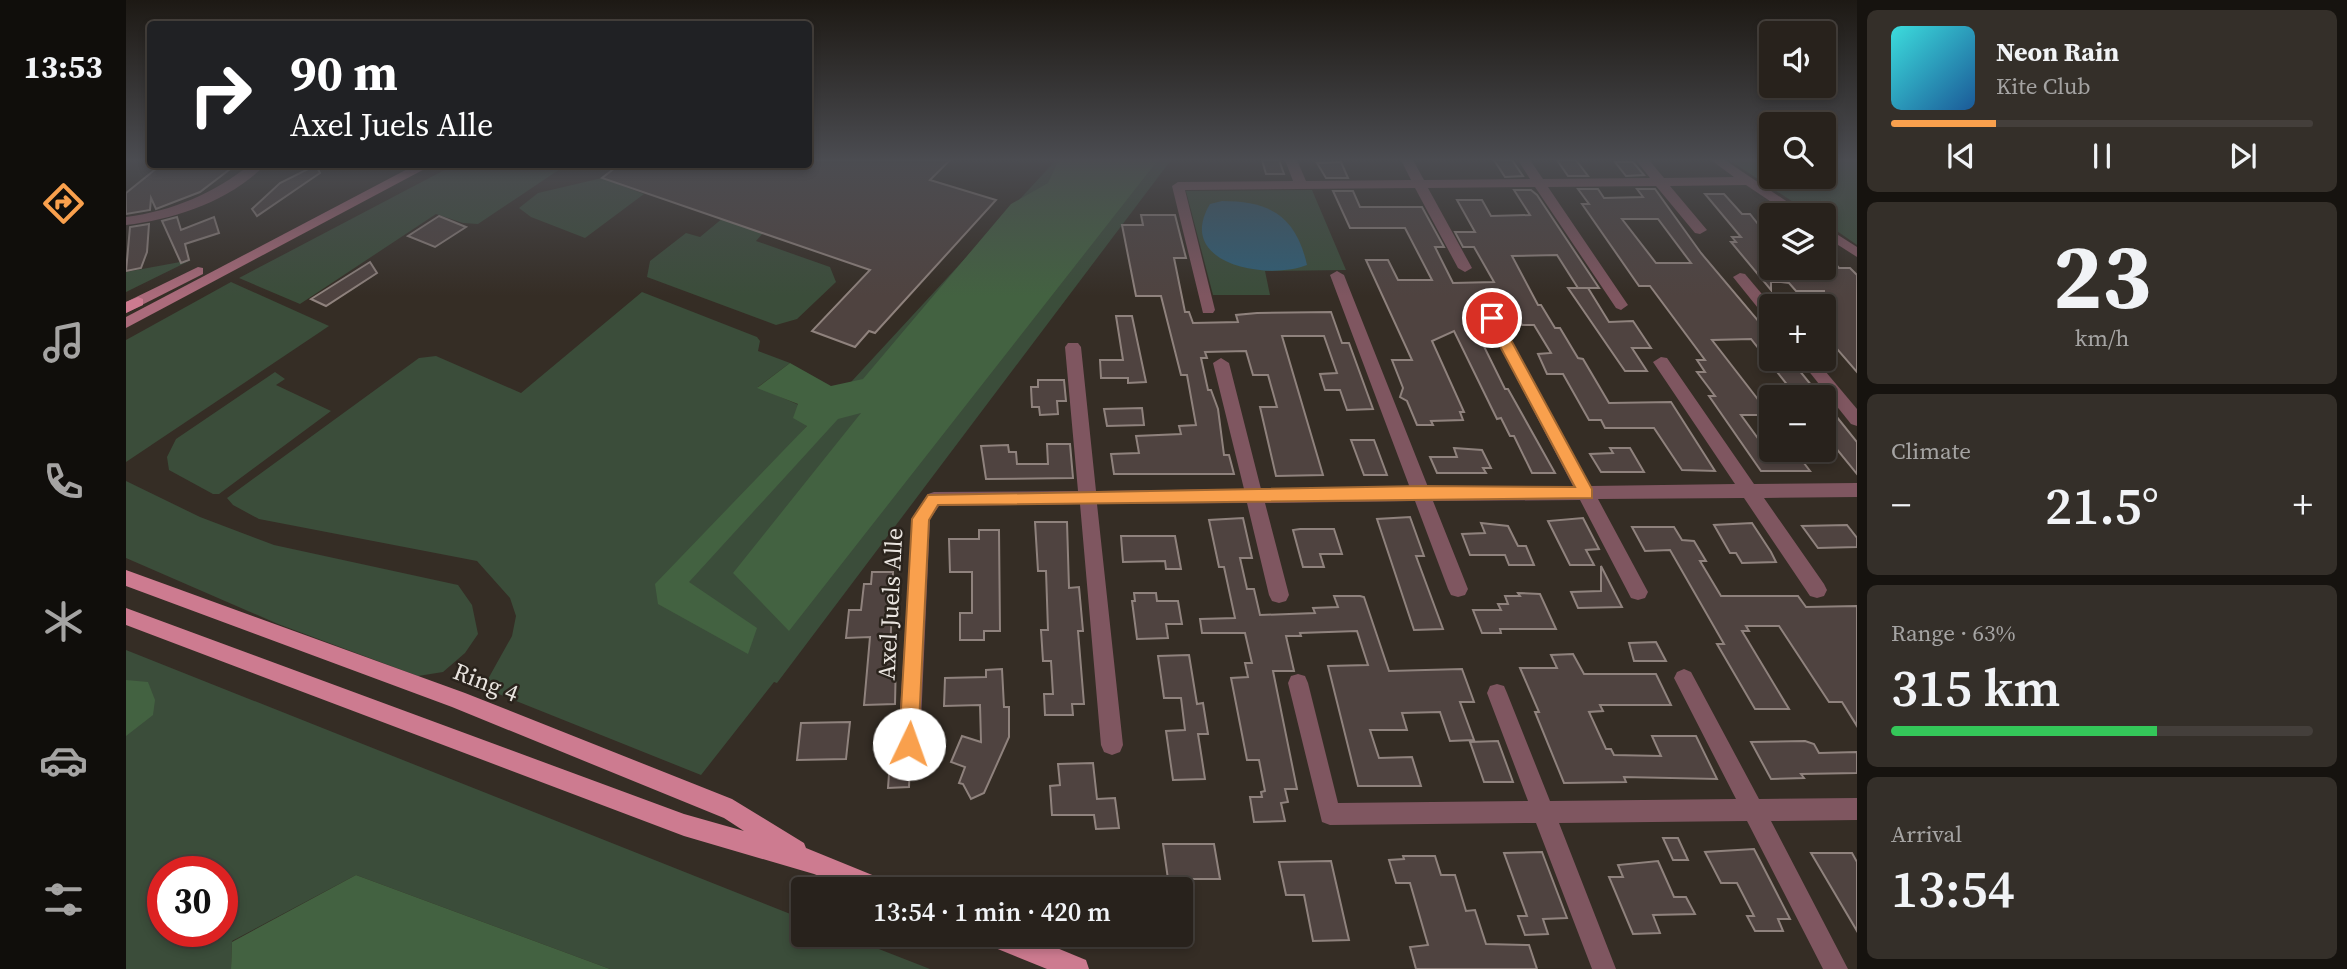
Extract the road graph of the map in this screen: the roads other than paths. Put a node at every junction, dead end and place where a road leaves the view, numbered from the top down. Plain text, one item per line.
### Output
1 (192, 205) edge
2 (326, 205) edge
3 (350, 205) edge
4 (1183, 205) edge
5 (1431, 205) edge
6 (1554, 205) edge
7 (1679, 205) edge
8 (126, 221) edge
9 (1700, 230) dead end
10 (1836, 238) edge
11 (1857, 253) edge
12 (1465, 268) dead end
13 (1337, 275) dead end
14 (1741, 278) dead end
15 (1759, 300) edge
16 (1621, 305) dead end
17 (130, 306) edge
18 (1208, 310) dead end
19 (1492, 318) dead end
20 (126, 323) edge
21 (1073, 346) dead end
22 (1661, 362) dead end
23 (1221, 363) dead end
24 (1817, 371) edge
25 (1857, 420) edge
26 (1857, 490) edge
27 (1748, 491) junction
28 (1421, 492) junction
29 (1254, 494) junction
30 (1586, 494) junction
31 (1088, 496) junction
32 (126, 578) edge
33 (1458, 589) dead end
34 (1817, 590) dead end
35 (1638, 592) dead end
36 (1279, 595) dead end
37 (126, 616) edge
38 (1684, 678) dead end
39 (1298, 683) dead end
40 (1497, 693) dead end
41 (909, 744) dead end
42 (1112, 745) dead end
43 (1857, 809) edge
44 (1753, 810) junction
45 (1542, 812) junction
46 (814, 862) junction
47 (851, 877) edge
48 (1024, 947) edge
49 (1077, 969) edge
50 (1604, 969) edge
51 (1836, 969) edge

1 - 8 street
2 - 17 main road
3 - 20 main road
4 - 18 street
5 - 12 street
6 - 16 street
7 - 9 street
10 - 11 street
13 - 28 street
14 - 15 street
19 - 30 street
21 - 31 street
22 - 27 street
23 - 29 street
24 - 25 street
26 - 27 street, Axel Juels Alle
27 - 30 street, Axel Juels Alle
27 - 34 street
28 - 29 street, Axel Juels Alle
28 - 30 street, Axel Juels Alle
28 - 33 street
29 - 31 street, Axel Juels Alle
29 - 36 street
30 - 35 street
31 - 41 street, Axel Juels Alle
31 - 42 street
32 - 46 main road, Ring 4
37 - 46 main road, Ring 4
38 - 44 street
39 - 45 street
40 - 45 street
43 - 44 street
44 - 45 street
44 - 51 street
45 - 50 street
46 - 47 main road, Ring 4
48 - 49 main road

